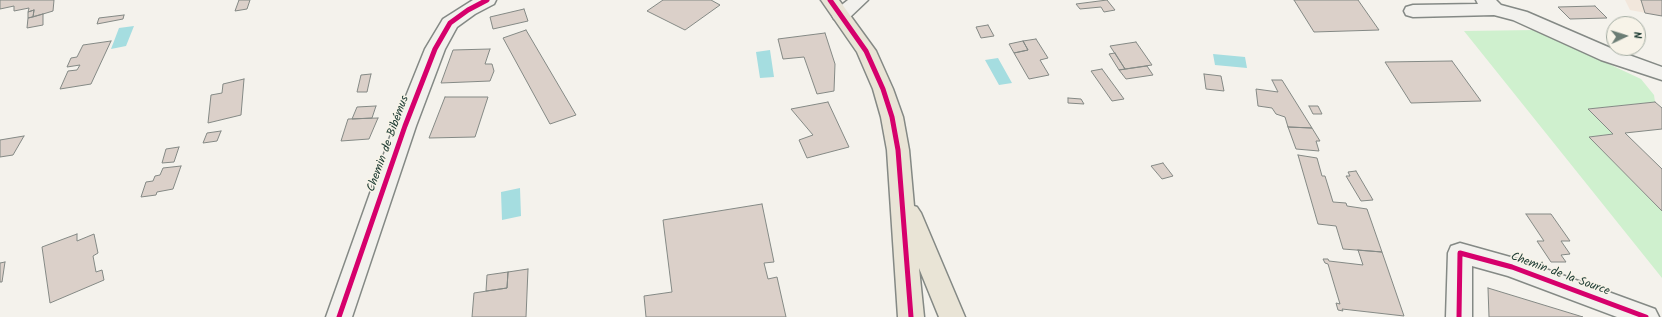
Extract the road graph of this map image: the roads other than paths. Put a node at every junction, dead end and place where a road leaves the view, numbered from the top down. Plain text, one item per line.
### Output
1 (487, 0) edge
2 (858, 0) edge
3 (1490, 5) edge
4 (836, 7) edge
5 (1413, 11) dead end
6 (1662, 74) edge
7 (902, 195) junction
8 (339, 317) edge
9 (911, 317) edge
10 (952, 317) edge
11 (1459, 317) edge
12 (1646, 317) edge

1 - 8 street, Chemin de Bibémus
2 - 4 street
3 - 5 street
3 - 6 street
4 - 7 main road
7 - 9 main road
7 - 10 main road
11 - 12 street, Chemin de la Source

